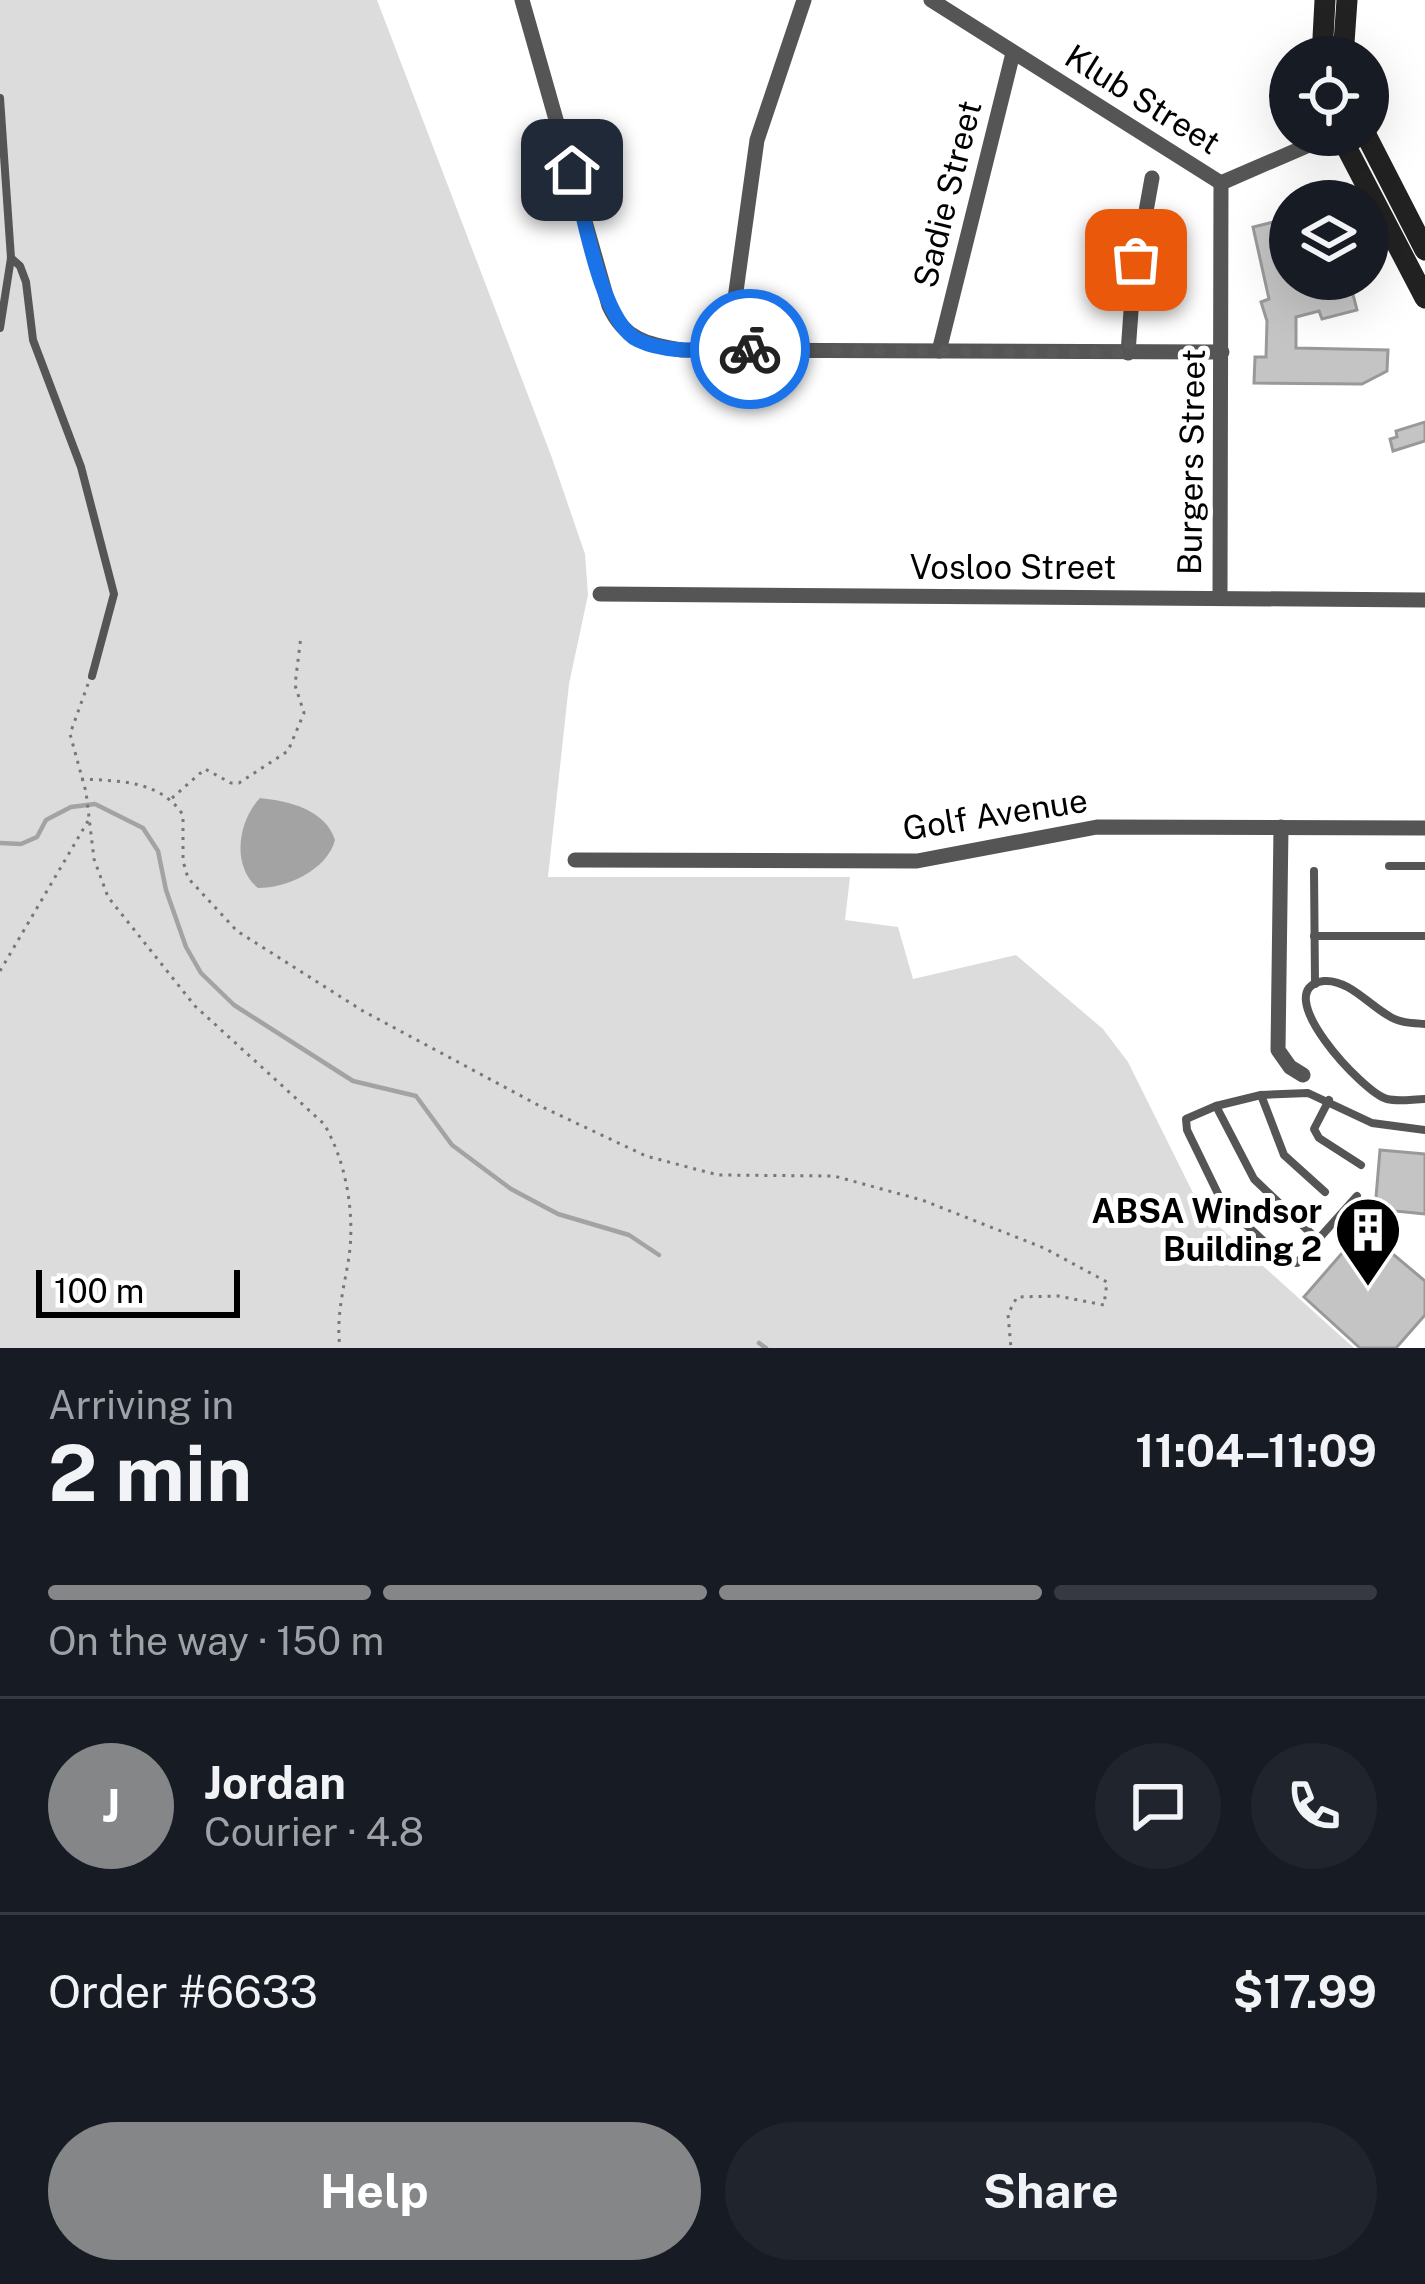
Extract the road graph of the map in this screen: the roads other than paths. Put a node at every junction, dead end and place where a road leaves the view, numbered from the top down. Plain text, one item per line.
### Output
1 (522, 0) edge
2 (804, 0) edge
3 (931, 0) edge
4 (1325, 0) edge
5 (1347, 0) edge
6 (1323, 36) edge
7 (1344, 36) edge
8 (1013, 52) junction
9 (0, 98) edge
10 (1286, 156) edge
11 (1347, 156) edge
12 (1377, 156) edge
13 (1151, 178) dead end
14 (1221, 183) junction
15 (1425, 250) edge
16 (11, 258) junction
17 (1425, 298) edge
18 (0, 328) edge
19 (728, 349) junction
20 (939, 350) junction
21 (1222, 352) junction
22 (1129, 353) junction
23 (600, 594) dead end
24 (1220, 598) junction
25 (1425, 600) edge
26 (92, 676) road end
27 (1281, 827) junction
28 (1425, 828) edge
29 (575, 860) dead end
30 (1389, 866) dead end
31 (1425, 866) edge
32 (1314, 871) dead end
33 (1314, 936) junction
34 (1425, 936) edge
35 (1315, 984) junction
36 (1425, 1024) edge
37 (1303, 1076) joint
38 (1262, 1095) junction
39 (1425, 1099) edge
40 (1329, 1100) junction
41 (1216, 1106) junction
42 (1425, 1130) edge
43 (1361, 1165) dead end
44 (1325, 1192) dead end
45 (1357, 1196) dead end
46 (1318, 1240) junction

1 - 19 street
2 - 19 street
3 - 8 street, Klub Street
4 - 6 main road
5 - 7 main road
8 - 14 street, Klub Street
8 - 20 street, Sadie Street
9 - 16 lane
10 - 14 street, Klub Street
11 - 17 main road
12 - 15 main road
13 - 22 street
14 - 21 street, Burgers Street
16 - 18 lane
16 - 26 lane
19 - 20 street
20 - 22 street
21 - 22 street
21 - 24 street, Burgers Street
23 - 24 street, Vosloo Street
24 - 25 street, Vosloo Street
27 - 28 street, Golf Avenue
27 - 29 street, Golf Avenue
27 - 37 street
30 - 31 lane
32 - 33 lane
33 - 34 lane
33 - 35 lane
35 - 36 lane
35 - 39 lane
37 - 40 lane
38 - 40 lane
38 - 41 lane
38 - 44 lane
40 - 42 lane
40 - 43 lane
41 - 46 lane
41 - 46 lane
45 - 46 lane

